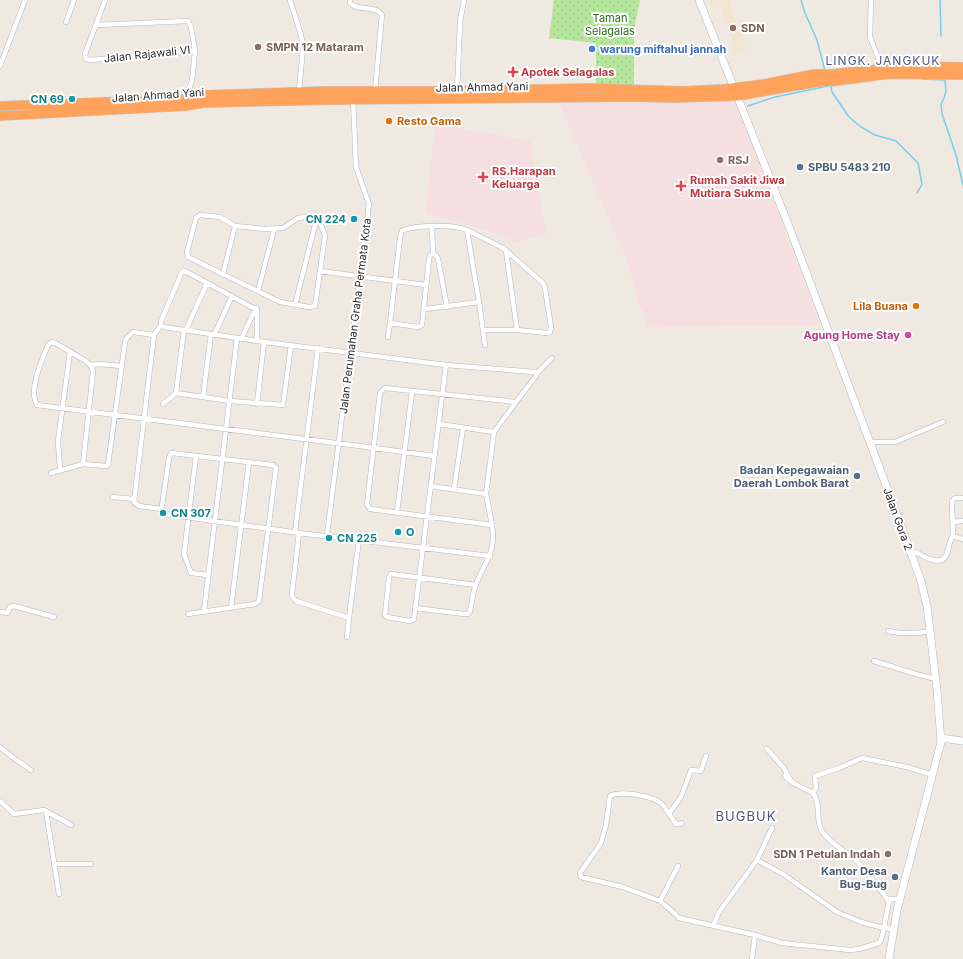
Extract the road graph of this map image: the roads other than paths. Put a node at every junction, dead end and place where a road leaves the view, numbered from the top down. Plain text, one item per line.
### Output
1 (25, 0) edge
2 (74, 0) edge
3 (105, 0) edge
4 (290, 0) edge
5 (350, 0) edge
6 (464, 0) edge
7 (699, 0) edge
8 (871, 0) edge
9 (66, 22) dead end
10 (96, 25) junction
11 (0, 50) edge
12 (6, 51) junction
13 (195, 51) junction
14 (0, 66) edge
15 (963, 67) edge
16 (882, 68) junction
17 (963, 75) edge
18 (848, 76) junction
19 (375, 91) junction
20 (299, 92) junction
21 (736, 92) junction
22 (446, 94) junction
23 (328, 95) junction
24 (202, 99) junction
25 (353, 100) junction
26 (186, 101) junction
27 (0, 106) edge
28 (0, 116) edge
29 (316, 221) junction
30 (235, 226) junction
31 (432, 227) junction
32 (274, 230) junction
33 (467, 230) junction
34 (506, 251) junction
35 (433, 253) junction
36 (320, 271) junction
37 (223, 274) junction
38 (360, 276) junction
39 (395, 281) junction
40 (208, 283) junction
41 (426, 285) junction
42 (258, 291) junction
43 (232, 296) junction
44 (479, 302) junction
45 (295, 305) junction
46 (446, 307) junction
47 (256, 308) junction
48 (424, 309) junction
49 (390, 323) junction
50 (161, 325) junction
51 (185, 330) junction
52 (484, 330) junction
53 (517, 330) junction
54 (154, 334) junction
55 (213, 334) junction
56 (388, 337) dead end
57 (239, 339) junction
58 (257, 341) junction
59 (264, 342) junction
60 (291, 345) junction
61 (485, 345) dead end
62 (318, 348) junction
63 (70, 352) junction
64 (350, 352) junction
65 (552, 358) dead end
66 (90, 365) junction
67 (446, 365) junction
68 (121, 366) junction
69 (537, 374) junction
70 (412, 392) junction
71 (176, 393) junction
72 (442, 395) junction
73 (203, 397) junction
74 (230, 401) junction
75 (516, 402) junction
76 (163, 404) dead end
77 (257, 404) junction
78 (62, 408) junction
79 (89, 412) junction
80 (115, 415) junction
81 (144, 419) junction
82 (942, 422) dead end
83 (438, 424) junction
84 (463, 428) junction
85 (226, 430) junction
86 (494, 432) junction
87 (306, 439) junction
88 (870, 442) junction
89 (338, 443) junction
90 (374, 448) junction
91 (405, 452) junction
92 (196, 456) junction
93 (434, 456) junction
94 (222, 459) junction
95 (249, 462) junction
96 (83, 464) junction
97 (60, 470) junction
98 (51, 472) dead end
99 (431, 486) junction
100 (454, 489) junction
101 (486, 494) junction
102 (113, 497) dead end
103 (963, 498) edge
104 (134, 499) junction
105 (162, 509) junction
106 (397, 512) junction
107 (427, 516) junction
108 (188, 517) junction
109 (215, 521) junction
110 (963, 521) edge
111 (953, 522) junction
112 (242, 524) junction
113 (492, 525) junction
114 (268, 528) junction
115 (297, 532) junction
116 (327, 535) junction
117 (953, 536) junction
118 (359, 539) junction
119 (963, 539) edge
120 (423, 548) junction
121 (911, 552) junction
122 (490, 556) junction
123 (208, 575) junction
124 (419, 578) junction
125 (476, 585) junction
126 (231, 608) junction
127 (415, 608) junction
128 (204, 611) junction
129 (0, 612) edge
130 (188, 614) dead end
131 (54, 617) dead end
132 (349, 618) junction
133 (888, 631) dead end
134 (930, 631) junction
135 (347, 637) dead end
136 (874, 661) dead end
137 (936, 679) junction
138 (941, 738) junction
139 (963, 741) edge
140 (0, 747) edge
141 (767, 749) dead end
142 (706, 756) dead end
143 (30, 770) dead end
144 (933, 775) junction
145 (784, 776) dead end
146 (791, 781) junction
147 (813, 793) junction
148 (0, 801) edge
149 (46, 811) junction
150 (669, 814) junction
151 (682, 823) dead end
152 (71, 825) dead end
153 (772, 828) dead end
154 (757, 860) junction
155 (54, 864) junction
156 (91, 864) dead end
157 (678, 866) dead end
158 (59, 894) dead end
159 (900, 899) junction
160 (889, 900) junction
161 (660, 901) junction
162 (713, 926) junction
163 (884, 928) junction
164 (894, 929) junction
165 (755, 935) junction
166 (752, 959) edge
167 (889, 959) edge

1 - 12 street
2 - 9 street
3 - 10 street
4 - 20 street
5 - 19 street
6 - 22 street
7 - 21 street, Jalan Gora 2
8 - 16 street
10 - 13 street, Jalan Rajawali VI
10 - 13 street, Jalan Rajawali VI
11 - 12 street
12 - 14 street
13 - 26 street
15 - 16 highway
16 - 18 highway
17 - 18 highway
18 - 21 highway, Jalan Ahmad Yani
19 - 22 highway
19 - 23 highway
20 - 23 highway
20 - 24 highway
21 - 22 highway, Jalan Ahmad Yani
21 - 88 street, Jalan Gora 2
22 - 25 highway, Jalan Ahmad Yani
23 - 24 highway, Jalan Ahmad Yani
23 - 25 highway, Jalan Ahmad Yani
24 - 26 highway, Jalan Ahmad Yani
25 - 38 street, Jalan Perumahan Graha Permata Kota
26 - 27 highway
26 - 28 highway, Jalan Ahmad Yani
29 - 32 street
29 - 36 street
29 - 45 street
30 - 32 street
30 - 37 street
30 - 37 street
31 - 33 street
31 - 35 street
31 - 39 street
32 - 42 street
33 - 34 street
33 - 44 street
34 - 53 street
34 - 53 street
35 - 41 street
35 - 46 street
36 - 38 street
36 - 45 street
37 - 42 street
38 - 39 street
38 - 64 street, Jalan Perumahan Graha Permata Kota
39 - 41 street
39 - 49 street
40 - 43 street
40 - 50 street
40 - 51 street
41 - 48 street
42 - 45 street
43 - 47 street
43 - 55 street
44 - 46 street
44 - 52 street
46 - 48 street
47 - 57 street
47 - 58 street
48 - 49 street
49 - 56 street
50 - 51 street
50 - 54 street
51 - 55 street
51 - 71 street
52 - 53 street
52 - 61 street
54 - 68 street
54 - 81 street
55 - 57 street
55 - 73 street
57 - 58 street
57 - 74 street
58 - 59 street
59 - 60 street
59 - 77 street
60 - 62 street
60 - 77 street
62 - 64 street
62 - 87 street
63 - 66 street
63 - 78 street
63 - 78 street
64 - 67 street
64 - 89 street, Jalan Perumahan Graha Permata Kota
65 - 69 street
66 - 68 street
66 - 79 street
67 - 69 street
67 - 72 street
68 - 80 street
69 - 75 street
70 - 72 street
70 - 90 street
70 - 91 street
71 - 73 street
71 - 76 street
72 - 75 street
72 - 83 street
73 - 74 street
74 - 77 street
74 - 85 street
75 - 86 street
78 - 79 street
78 - 97 street
79 - 80 street
79 - 96 street
80 - 81 street
80 - 96 street
81 - 85 street
81 - 104 street
82 - 88 street
83 - 84 street
83 - 93 street
84 - 86 street
84 - 100 street
85 - 87 street
85 - 94 street
86 - 101 street
87 - 89 street
87 - 115 street
88 - 121 street, Jalan Gora 2
89 - 90 street
89 - 116 street, Jalan Perumahan Graha Permata Kota
90 - 91 street
90 - 106 street
91 - 93 street
91 - 106 street
92 - 94 street
92 - 105 street
92 - 108 street
93 - 99 street
94 - 95 street
94 - 109 street
95 - 112 street
95 - 114 street
96 - 97 street
97 - 98 street
99 - 100 street
99 - 107 street
100 - 101 street
101 - 113 street
102 - 104 street
103 - 111 street
104 - 105 street
105 - 108 street
106 - 107 street
107 - 113 street
107 - 120 street
108 - 109 street
108 - 123 street
109 - 112 street
109 - 123 street
110 - 111 street
111 - 117 street
112 - 114 street
112 - 126 street
113 - 122 street
114 - 115 street
114 - 126 street
115 - 116 street
115 - 132 street
116 - 118 street
117 - 119 street
117 - 121 street
118 - 120 street
118 - 132 street
120 - 122 street
120 - 124 street
121 - 134 street, Jalan Gora 2
122 - 125 street
123 - 128 street
124 - 125 street
124 - 127 street
124 - 127 street
125 - 127 street
126 - 128 street
128 - 130 street
129 - 131 street
132 - 135 street
133 - 134 street
134 - 137 street, Jalan Gora 2
136 - 137 street
137 - 138 street, Jalan Gora 2
138 - 139 street
138 - 144 street, Jalan Gora 2
140 - 143 street
141 - 146 street
142 - 150 street
144 - 147 street
144 - 159 street, Jalan Gora 2
145 - 146 street
146 - 147 street
147 - 160 street
148 - 149 street
149 - 152 street
149 - 155 street
150 - 151 street
150 - 161 street
153 - 154 street
154 - 162 street
154 - 163 street
155 - 156 street
155 - 158 street
157 - 161 street
159 - 160 street
159 - 164 street, Jalan Gora 2
160 - 163 street
161 - 162 street
162 - 165 street
163 - 164 street
163 - 165 street
164 - 167 street, Jalan Gora 2
165 - 166 street

